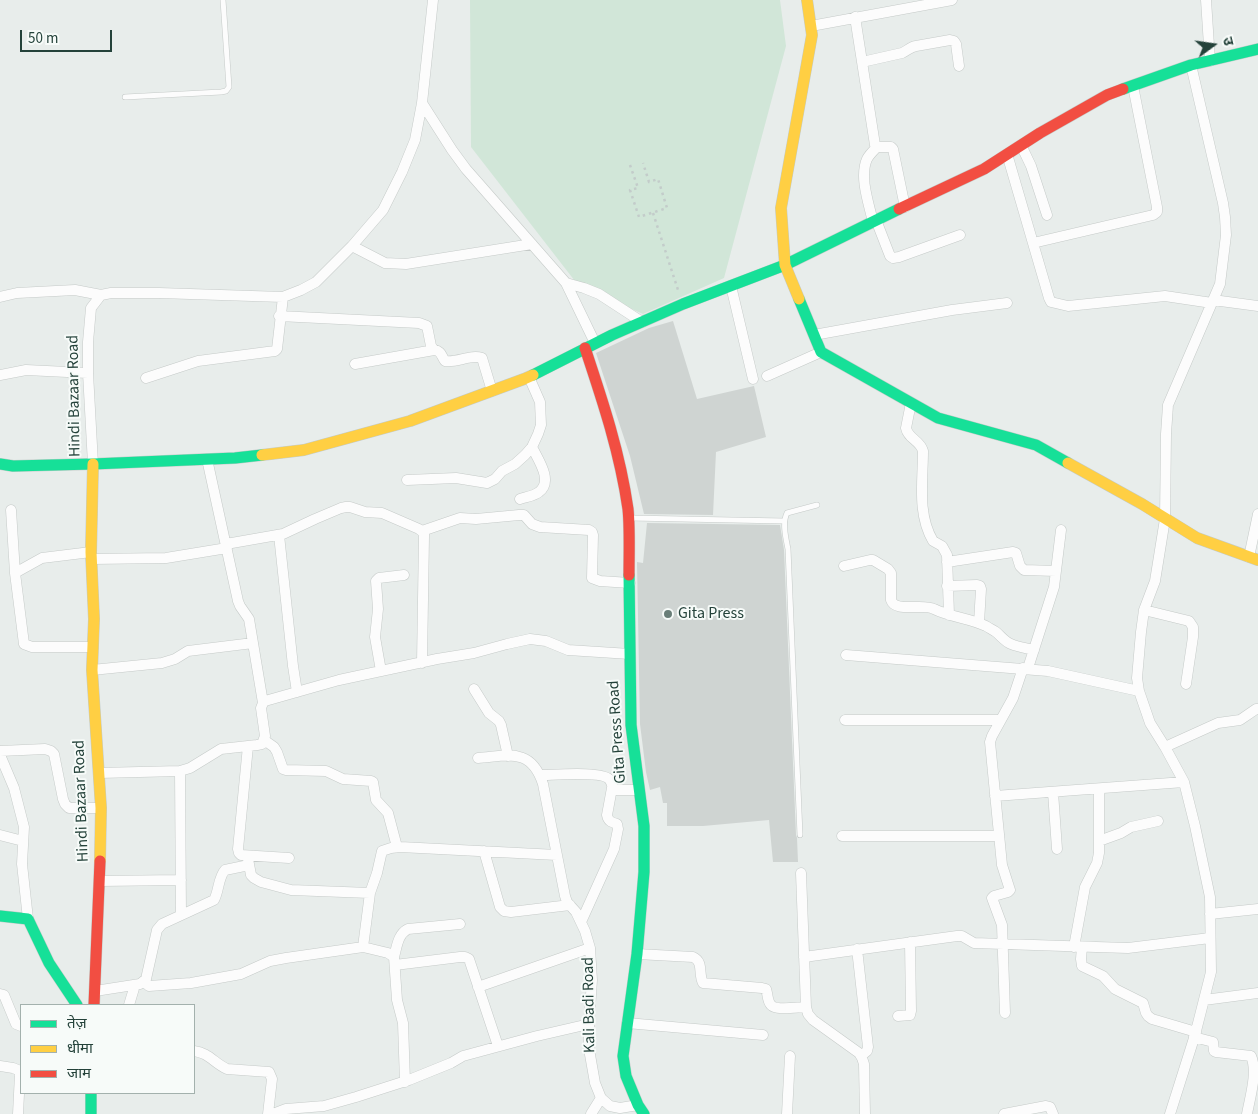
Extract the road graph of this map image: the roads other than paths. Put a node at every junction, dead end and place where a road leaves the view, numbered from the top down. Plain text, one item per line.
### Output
1 (223, 0) edge
2 (433, 0) edge
3 (807, 0) edge
4 (952, 0) edge
5 (1206, 0) edge
6 (855, 17) junction
7 (811, 26) junction
8 (1258, 49) edge
9 (1210, 61) junction
10 (862, 62) junction
11 (1191, 65) junction
12 (959, 66) dead end
13 (1133, 86) junction
14 (125, 97) dead end
15 (422, 103) junction
16 (1021, 145) junction
17 (877, 147) junction
18 (1007, 154) junction
19 (905, 207) junction
20 (1047, 215) dead end
21 (875, 221) junction
22 (960, 235) dead end
23 (1033, 243) junction
24 (532, 244) junction
25 (352, 246) junction
26 (785, 265) junction
27 (566, 283) junction
28 (731, 286) junction
29 (100, 295) junction
30 (0, 297) edge
31 (282, 297) junction
32 (1213, 301) junction
33 (1007, 303) dead end
34 (1258, 306) edge
35 (280, 316) junction
36 (642, 322) junction
37 (814, 335) junction
38 (590, 346) junction
39 (434, 350) junction
40 (821, 352) junction
41 (355, 364) dead end
42 (88, 373) junction
43 (0, 375) edge
44 (767, 376) dead end
45 (529, 377) junction
46 (146, 378) dead end
47 (753, 379) dead end
48 (492, 391) junction
49 (911, 403) junction
50 (532, 447) junction
51 (208, 459) junction
52 (0, 464) edge
53 (93, 464) junction
54 (407, 480) dead end
55 (520, 499) dead end
56 (817, 505) dead end
57 (11, 510) dead end
58 (1258, 514) edge
59 (628, 518) junction
60 (1165, 519) junction
61 (784, 521) junction
62 (1061, 530) dead end
63 (422, 531) junction
64 (279, 535) junction
65 (226, 546) junction
66 (92, 555) junction
67 (1254, 558) edge
68 (947, 562) junction
69 (844, 566) dead end
70 (1056, 570) junction
71 (15, 573) junction
72 (404, 575) dead end
73 (630, 583) junction
74 (947, 586) junction
75 (1144, 610) junction
76 (949, 615) junction
77 (979, 623) junction
78 (253, 643) junction
79 (93, 647) junction
80 (1034, 650) junction
81 (630, 654) junction
82 (846, 656) dead end
83 (422, 663) junction
84 (1025, 668) junction
85 (92, 670) junction
86 (381, 671) junction
87 (1186, 684) dead end
88 (474, 689) dead end
89 (1139, 691) junction
90 (297, 692) junction
91 (262, 703) junction
92 (1258, 709) edge
93 (845, 720) dead end
94 (1001, 720) junction
95 (264, 740) junction
96 (248, 746) junction
97 (1165, 747) junction
98 (0, 751) edge
99 (0, 755) edge
100 (508, 756) junction
101 (478, 758) dead end
102 (180, 771) junction
103 (99, 773) junction
104 (540, 775) junction
105 (1184, 782) junction
106 (612, 788) junction
107 (1099, 789) junction
108 (639, 790) junction
109 (1053, 792) junction
110 (995, 796) junction
111 (101, 808) junction
112 (1158, 821) dead end
113 (800, 835) dead end
114 (0, 836) edge
115 (842, 836) dead end
116 (998, 836) junction
117 (23, 841) junction
118 (1099, 841) junction
119 (397, 848) junction
120 (1057, 849) dead end
121 (484, 851) junction
122 (557, 855) junction
123 (288, 858) dead end
124 (249, 860) junction
125 (801, 873) dead end
126 (181, 880) junction
127 (100, 881) junction
128 (370, 893) junction
129 (570, 905) junction
130 (1258, 909) edge
131 (1210, 914) junction
132 (181, 915) junction
133 (0, 916) edge
134 (28, 919) junction
135 (460, 924) dead end
136 (583, 926) junction
137 (1210, 938) junction
138 (910, 942) junction
139 (1003, 943) junction
140 (363, 947) junction
141 (1078, 947) junction
142 (590, 948) junction
143 (857, 949) junction
144 (637, 954) junction
145 (804, 956) junction
146 (394, 961) junction
147 (139, 983) junction
148 (478, 987) junction
149 (95, 991) junction
150 (1258, 992) edge
151 (0, 994) edge
152 (1204, 1000) junction
153 (76, 1004) edge
154 (94, 1004) edge
155 (130, 1004) edge
156 (806, 1007) junction
157 (1005, 1013) dead end
158 (898, 1016) dead end
159 (628, 1023) junction
160 (589, 1024) junction
161 (20, 1026) edge
162 (1195, 1034) junction
163 (763, 1035) dead end
164 (498, 1046) junction
165 (195, 1051) edge
166 (790, 1056) dead end
167 (861, 1056) junction
168 (0, 1066) edge
169 (405, 1082) junction
170 (91, 1094) edge
171 (601, 1098) junction
172 (641, 1109) edge
173 (308, 1111) edge
174 (18, 1114) edge
175 (91, 1114) edge
176 (268, 1114) edge
177 (273, 1114) edge
178 (590, 1114) edge
179 (787, 1114) edge
180 (865, 1114) edge
181 (1004, 1114) edge
182 (1053, 1114) edge
183 (1170, 1114) edge
184 (1247, 1114) edge

1 - 14 lane
2 - 15 street
3 - 7 street
4 - 6 street
5 - 9 street
6 - 7 street
6 - 10 street
7 - 26 street
8 - 9 street
9 - 11 street
10 - 12 street
10 - 17 street
11 - 13 street
11 - 32 street
13 - 16 street
13 - 23 street
15 - 24 street
15 - 25 street
16 - 18 street
16 - 20 street
17 - 19 street
17 - 21 street
18 - 19 street
18 - 23 street
19 - 21 street
21 - 22 street
21 - 26 street
23 - 32 street
24 - 25 street
24 - 27 street
25 - 31 street
26 - 28 street
26 - 37 street
27 - 36 street
27 - 38 street
28 - 36 street
28 - 47 street
29 - 30 street
29 - 31 street
29 - 42 street, Hindi Bazaar Road
31 - 35 street
32 - 34 street
32 - 60 street
33 - 37 street
35 - 39 street
35 - 46 street
36 - 38 street
37 - 40 street
38 - 45 street
38 - 59 street, Gita Press Road
39 - 41 street
39 - 48 street
40 - 44 street
40 - 49 street
42 - 43 street
42 - 53 street, Hindi Bazaar Road
45 - 48 street
45 - 50 street
48 - 51 street
49 - 60 street
49 - 68 street
50 - 54 street
50 - 55 street
51 - 53 street
51 - 65 street
52 - 53 street
53 - 66 street, Hindi Bazaar Road
56 - 61 lane
57 - 71 street
58 - 67 street
59 - 61 lane
59 - 73 street, Gita Press Road
60 - 67 street
60 - 75 street
61 - 113 lane
62 - 70 street
63 - 64 street
63 - 73 street
63 - 83 street
64 - 65 street
64 - 90 street
65 - 66 street
65 - 78 street
66 - 71 street
66 - 79 street, Hindi Bazaar Road
68 - 70 street
68 - 74 street
69 - 76 street
70 - 80 street
71 - 79 street
72 - 86 street
73 - 81 street, Gita Press Road
74 - 76 street
74 - 77 street
75 - 87 street
75 - 89 street
76 - 77 street
77 - 80 street
78 - 85 street
78 - 91 street
79 - 85 street, Hindi Bazaar Road
80 - 84 street
81 - 83 street
81 - 108 street, Gita Press Road
82 - 84 street
83 - 86 street
84 - 89 street
84 - 94 street
85 - 103 street, Hindi Bazaar Road
86 - 90 street
88 - 100 street
89 - 97 street
90 - 91 street
91 - 95 street
92 - 97 street
93 - 94 street
94 - 110 street
95 - 96 street
95 - 119 street
96 - 102 street
96 - 124 street
97 - 105 street
98 - 111 street
99 - 117 street
100 - 101 street
100 - 104 street
102 - 103 street
102 - 126 street
103 - 111 street, Hindi Bazaar Road
104 - 106 street
104 - 122 street, Kali Badi Road
105 - 107 street
105 - 131 street
106 - 108 street
106 - 136 street
107 - 109 street
107 - 118 street
108 - 144 street, Gita Press Road
109 - 110 street
109 - 120 street
110 - 116 street
111 - 127 street, Hindi Bazaar Road
112 - 118 street
114 - 117 street
115 - 116 street
116 - 139 street
117 - 134 street
118 - 141 street
119 - 121 street
119 - 128 street
121 - 122 street
121 - 129 street
122 - 129 street, Kali Badi Road
123 - 124 street
124 - 128 street
124 - 132 street
125 - 145 street
126 - 127 street
126 - 132 street
127 - 149 street, Hindi Bazaar Road
128 - 140 street
129 - 136 street, Kali Badi Road
130 - 131 street
131 - 137 street
132 - 147 street
133 - 134 street
134 - 153 street
135 - 146 street
136 - 142 street, Kali Badi Road
137 - 141 street
137 - 152 street
138 - 139 street
138 - 143 street
138 - 158 street
139 - 141 street
139 - 157 street
140 - 146 street
140 - 147 street
141 - 162 street
142 - 148 street
142 - 160 street, Kali Badi Road
143 - 145 street
143 - 167 street
144 - 156 street
144 - 159 street, Gita Press Road
145 - 156 street
146 - 148 street
146 - 169 street
147 - 149 street
147 - 155 street
148 - 164 street
149 - 154 street, Hindi Bazaar Road
150 - 152 street
151 - 161 street
152 - 162 street
156 - 167 street
159 - 163 street
159 - 172 street, Gita Press Road
160 - 164 street
160 - 171 street, Kali Badi Road
162 - 183 street
162 - 184 street
164 - 169 street
165 - 176 street
166 - 179 street
167 - 180 street
168 - 174 street
169 - 173 street
170 - 175 street
171 - 172 street
171 - 178 street
173 - 177 street
181 - 182 street

